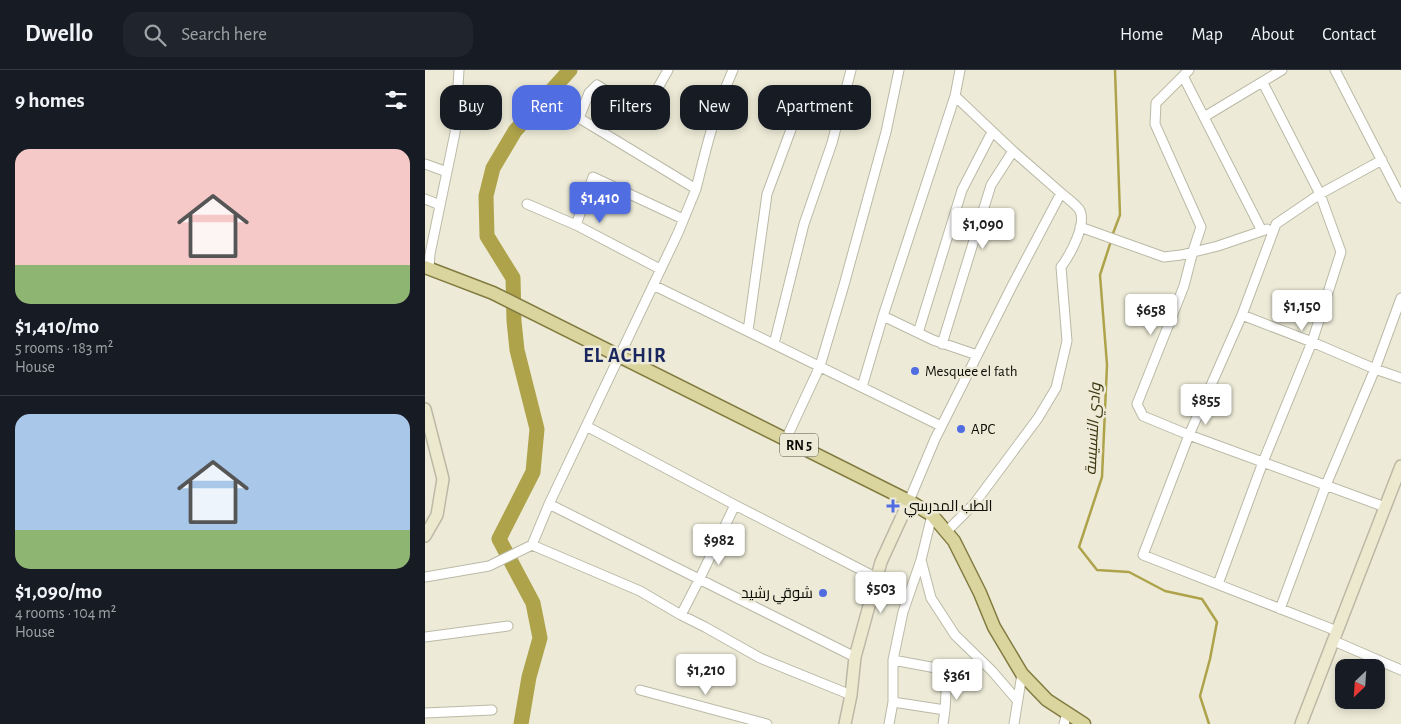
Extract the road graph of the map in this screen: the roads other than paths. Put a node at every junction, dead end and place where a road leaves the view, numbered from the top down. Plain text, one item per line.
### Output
1 (459, 70) edge
2 (668, 70) edge
3 (733, 70) edge
4 (851, 70) edge
5 (899, 70) edge
6 (959, 70) edge
7 (1282, 70) edge
8 (1335, 70) edge
9 (1186, 73) edge
10 (1263, 82) junction
11 (955, 96) junction
12 (1204, 117) junction
13 (791, 130) edge
14 (992, 132) junction
15 (1013, 151) junction
16 (1382, 160) junction
17 (425, 164) edge
18 (447, 172) junction
19 (696, 189) junction
20 (1061, 193) junction
21 (1320, 194) junction
22 (1401, 198) edge
23 (425, 200) edge
24 (527, 204) dead end
25 (440, 205) junction
26 (683, 219) junction
27 (1276, 224) junction
28 (576, 225) junction
29 (1080, 227) junction
30 (1262, 231) junction
31 (1193, 251) junction
32 (427, 268) edge
33 (660, 269) junction
34 (653, 285) junction
35 (1401, 298) edge
36 (1242, 315) junction
37 (883, 316) junction
38 (748, 331) junction
39 (918, 333) junction
40 (1312, 342) junction
41 (774, 344) junction
42 (942, 344) junction
43 (977, 355) junction
44 (619, 356) junction
45 (820, 366) junction
46 (1375, 369) junction
47 (1401, 378) edge
48 (862, 387) junction
49 (425, 409) edge
50 (586, 426) junction
51 (941, 426) junction
52 (1189, 435) junction
53 (786, 439) junction
54 (1263, 462) junction
55 (1401, 466) edge
56 (1327, 485) junction
57 (909, 501) junction
58 (549, 504) junction
59 (735, 505) junction
60 (1385, 507) junction
61 (932, 515) junction
62 (946, 532) junction
63 (425, 536) edge
64 (532, 544) junction
65 (921, 560) junction
66 (425, 577) edge
67 (877, 578) junction
68 (699, 580) junction
69 (1218, 584) junction
70 (1280, 609) junction
71 (681, 615) junction
72 (508, 626) dead end
73 (1335, 636) junction
74 (425, 637) edge
75 (855, 657) junction
76 (893, 660) junction
77 (1401, 670) edge
78 (1021, 674) junction
79 (640, 690) dead end
80 (851, 695) junction
81 (1017, 700) junction
82 (893, 702) junction
83 (492, 710) dead end
84 (945, 710) junction
85 (425, 713) edge
86 (1065, 719) edge
87 (767, 724) edge
88 (845, 724) edge
89 (889, 724) edge
90 (943, 724) edge
91 (1014, 724) edge
92 (1084, 724) edge
93 (1301, 724) edge

1 - 18 street
2 - 19 street
3 - 19 street
4 - 41 street
5 - 45 street
6 - 11 street
7 - 10 street
8 - 16 street
9 - 12 street
9 - 31 street
10 - 12 street
10 - 21 street
11 - 14 street
11 - 37 street
12 - 30 street
13 - 38 street
14 - 15 street
14 - 39 street
15 - 20 street
15 - 42 street
16 - 21 street
16 - 22 street
17 - 18 street
18 - 25 street
19 - 26 street
20 - 29 street
20 - 43 street
21 - 27 street
21 - 40 street
23 - 25 street
24 - 28 street
25 - 32 street
26 - 28 street
26 - 33 street
27 - 30 street
27 - 36 street
28 - 33 street
29 - 31 street
29 - 62 street
30 - 31 street
31 - 52 street
32 - 44 main road, RN 5
33 - 34 street
34 - 38 street
34 - 44 street
35 - 46 street
36 - 40 street
36 - 52 street
37 - 39 street
37 - 48 street
38 - 41 street
39 - 42 street
40 - 46 street
40 - 54 street
41 - 45 street
42 - 43 street
43 - 51 street
44 - 50 street
44 - 53 main road, RN 5
45 - 48 street
45 - 53 street
46 - 47 street
46 - 56 street
48 - 51 street
49 - 63 street
50 - 58 street
50 - 59 street
51 - 57 street
52 - 54 street
52 - 69 street
53 - 57 main road, RN 5
54 - 56 street
54 - 69 street
55 - 60 street
56 - 60 street
56 - 70 street
57 - 61 main road, RN 5
57 - 67 street
58 - 64 street
58 - 68 street
59 - 67 street
59 - 68 street
60 - 73 street
61 - 62 main road, RN 5
61 - 65 street
62 - 78 main road, RN 5
64 - 66 street
64 - 71 street
65 - 76 street
65 - 81 street
67 - 75 street
68 - 71 street
68 - 75 street
69 - 70 street
70 - 73 street
71 - 80 street
72 - 74 street
73 - 77 street
73 - 93 street
75 - 80 street
76 - 82 street
76 - 84 street
78 - 81 street
78 - 86 main road, RN 5
79 - 87 street
80 - 88 street
81 - 91 street
82 - 84 street
82 - 89 street
83 - 85 street
84 - 90 street
86 - 92 main road, RN 5

